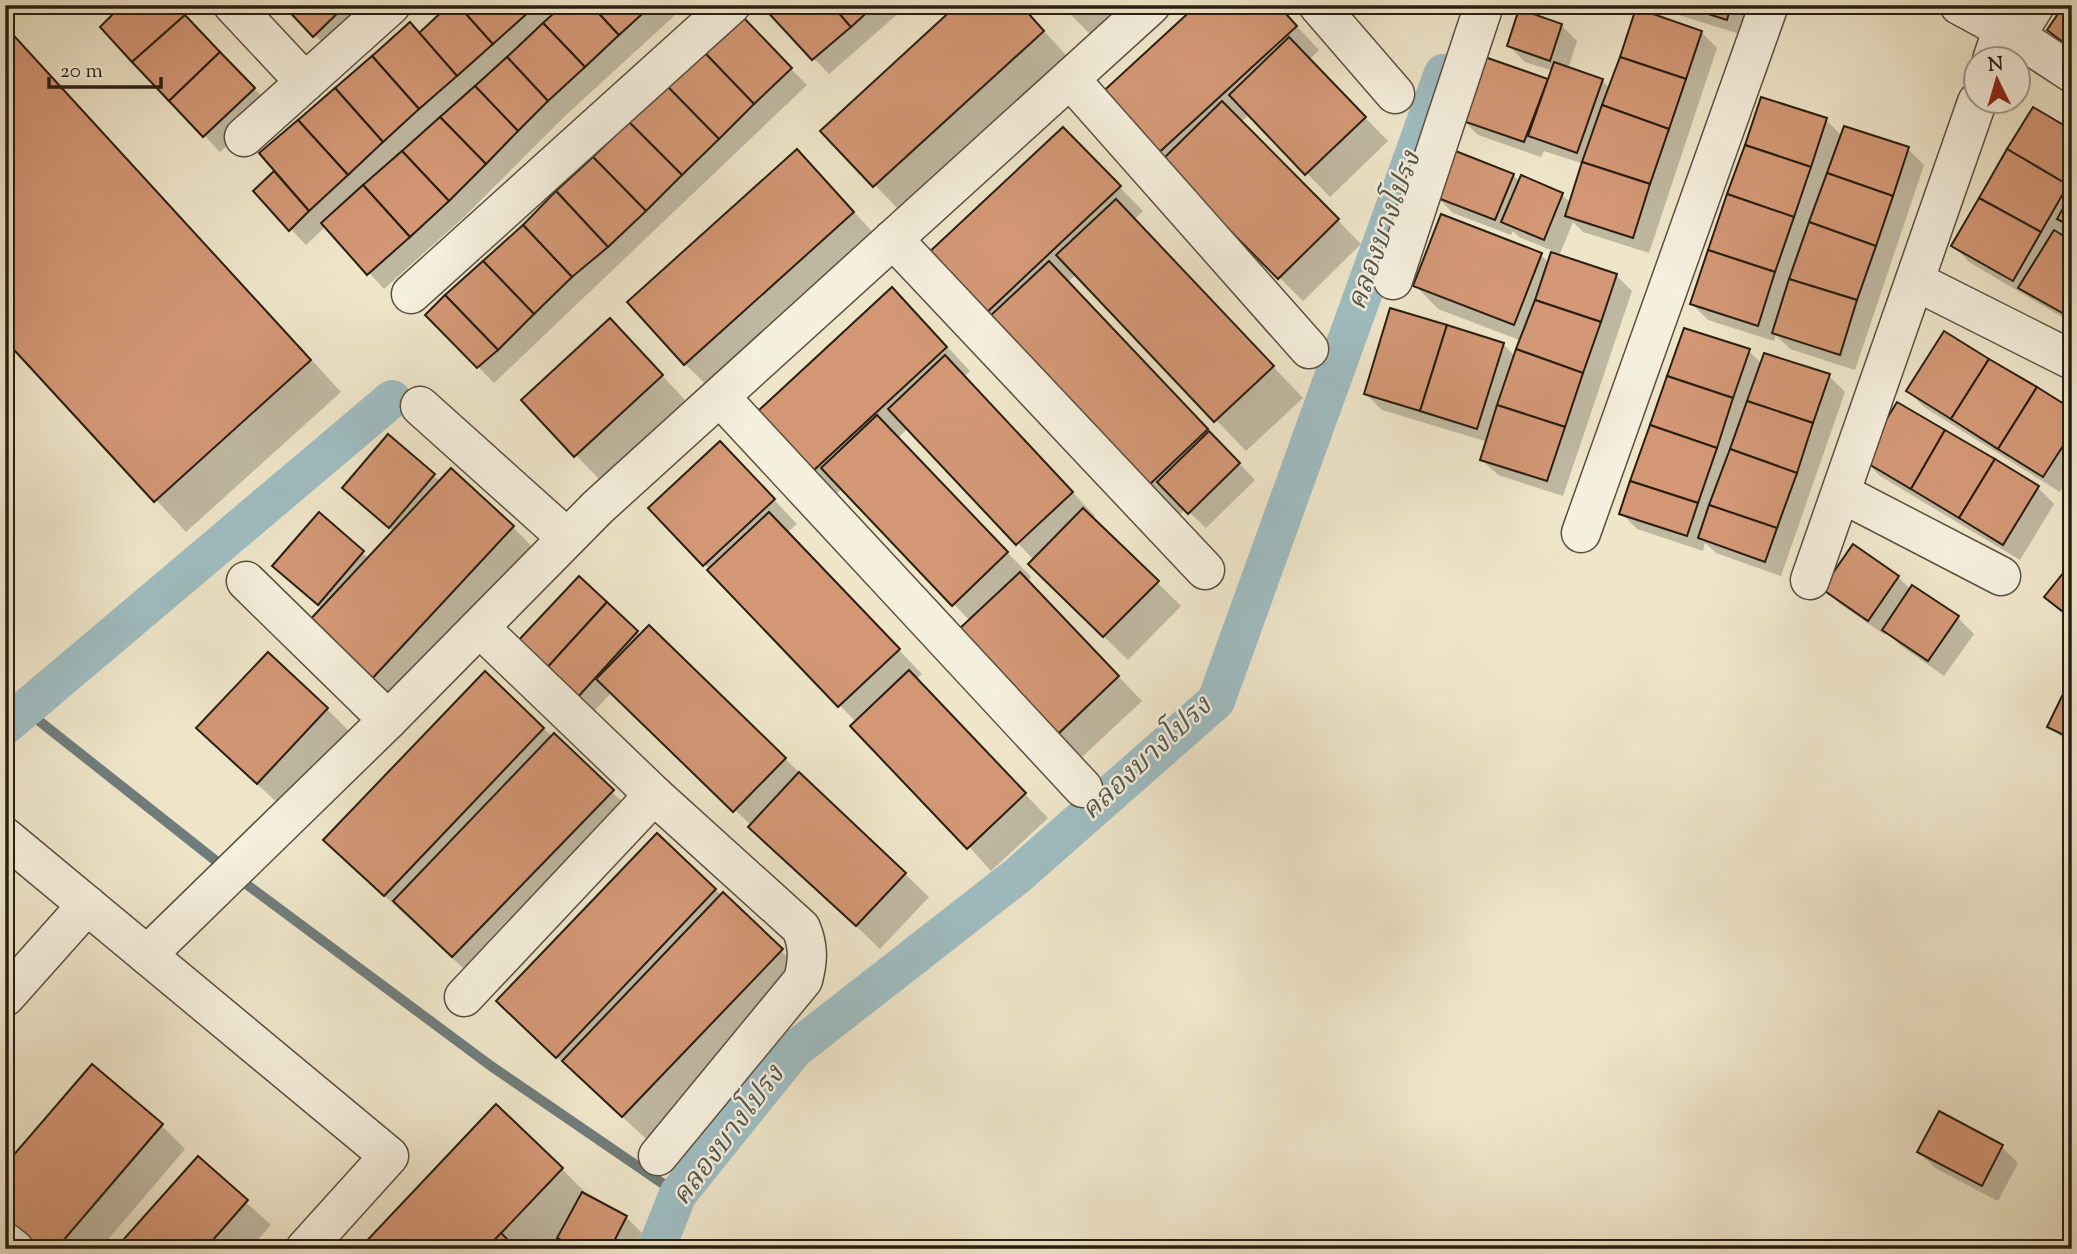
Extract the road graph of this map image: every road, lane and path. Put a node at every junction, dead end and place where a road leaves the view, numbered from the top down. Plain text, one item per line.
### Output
1 (233, 5) edge
2 (391, 5) edge
3 (731, 5) edge
4 (1151, 5) edge
5 (1318, 5) edge
6 (1484, 5) edge
7 (1769, 5) edge
8 (1959, 5) edge
9 (2011, 33) edge
10 (2072, 73) edge
11 (1070, 79) junction
12 (305, 82) junction
13 (1395, 94) dead end
14 (1972, 116) edge
15 (244, 137) dead end
16 (893, 239) junction
17 (1393, 280) dead end
18 (1914, 281) junction
19 (411, 293) dead end
20 (1309, 349) dead end
21 (2072, 360) edge
22 (720, 397) junction
23 (420, 406) dead end
24 (1841, 493) junction
25 (1581, 533) dead end
26 (567, 538) junction
27 (1205, 570) dead end
28 (2001, 576) dead end
29 (1810, 580) dead end
30 (246, 581) dead end
31 (480, 628) junction
32 (388, 720) junction
33 (1083, 788) dead end
34 (654, 795) junction
35 (5, 837) edge
36 (87, 905) junction
37 (147, 955) junction
38 (5, 997) edge
39 (464, 997) dead end
40 (658, 1156) dead end
41 (5, 1242) edge
42 (14, 1249) edge
43 (305, 1249) edge

1 - 12 street
2 - 12 street
3 - 19 street
4 - 11 street
5 - 13 street
6 - 17 street
7 - 25 street
8 - 9 street
9 - 10 street
11 - 16 street
11 - 20 street
12 - 15 street
14 - 18 street
16 - 22 street
16 - 27 street
18 - 21 street
18 - 24 street
22 - 26 street
22 - 33 street
23 - 26 street
24 - 28 street
24 - 29 street
26 - 31 street
30 - 32 street
31 - 32 street
31 - 34 street
32 - 37 street
34 - 39 street
34 - 40 street
35 - 36 street
36 - 37 street
36 - 38 street
37 - 43 street
41 - 42 street

